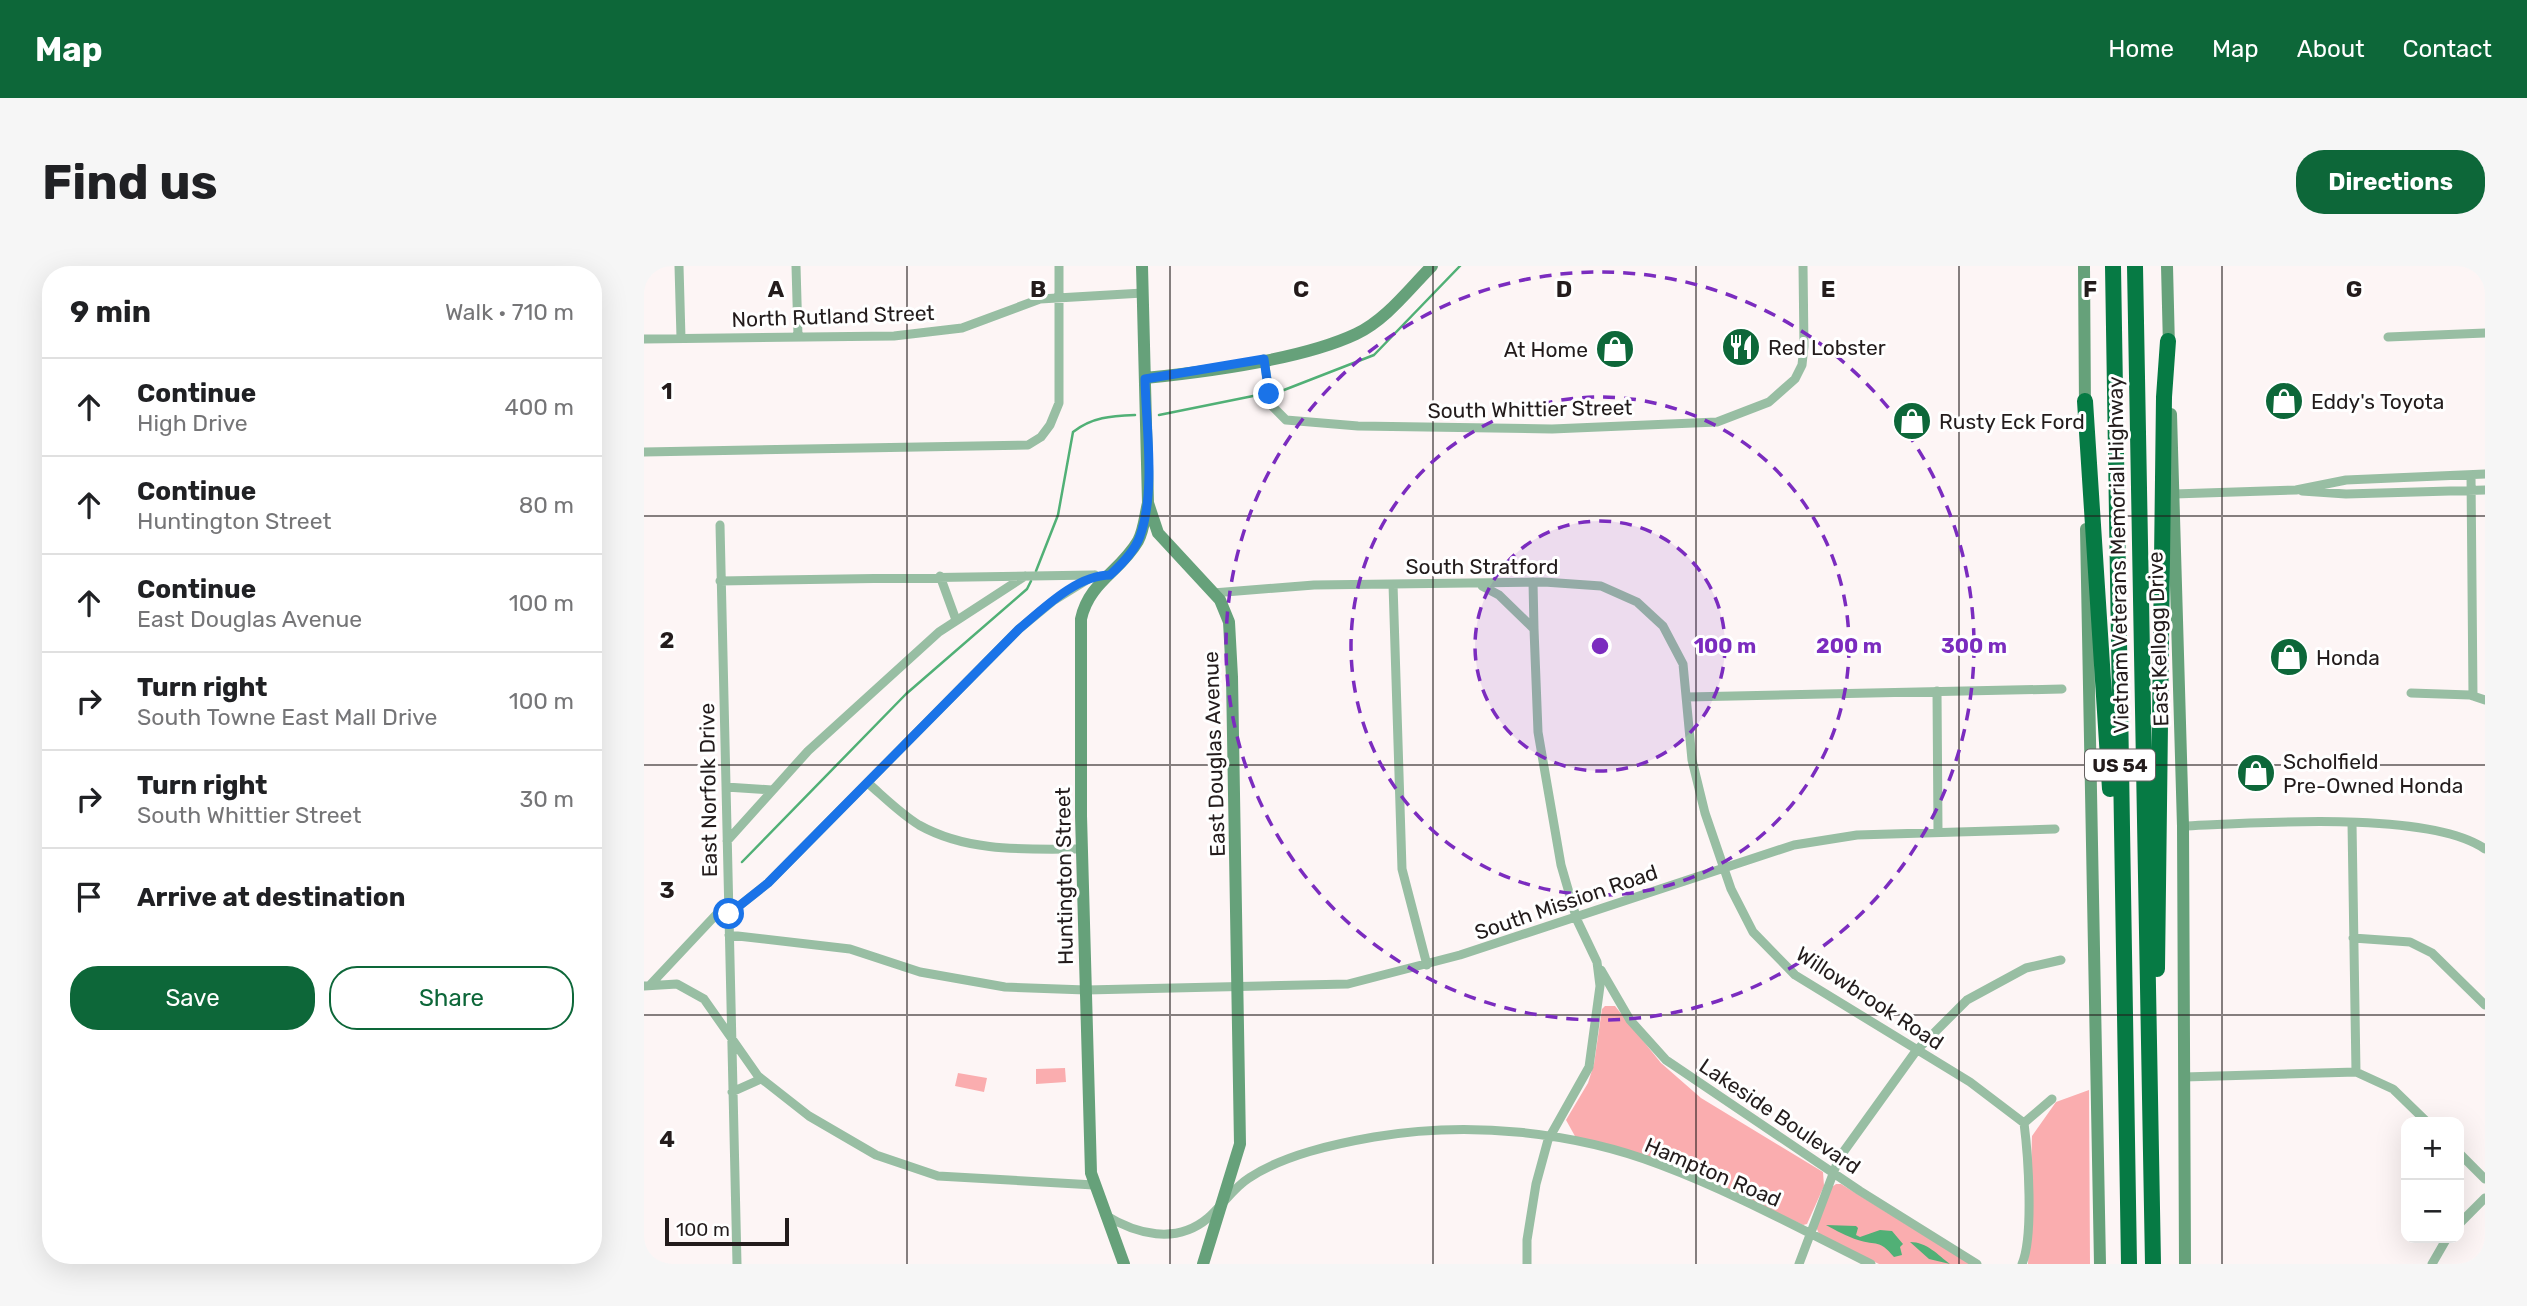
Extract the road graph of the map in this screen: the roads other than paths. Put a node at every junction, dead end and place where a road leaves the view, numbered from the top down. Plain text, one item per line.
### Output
1 (679, 266) edge
2 (796, 266) edge
3 (1059, 266) edge
4 (1142, 266) edge
5 (1432, 266) edge
6 (1803, 266) edge
7 (2084, 266) edge
8 (2113, 266) edge
9 (2136, 266) edge
10 (2167, 266) edge
11 (1143, 293) junction
12 (1060, 297) junction
13 (2485, 334) edge
14 (798, 336) junction
15 (2388, 337) dead end
16 (681, 338) junction
17 (644, 339) edge
18 (2168, 341) junction
19 (1264, 359) junction
20 (1145, 379) junction
21 (2085, 401) junction
22 (644, 452) edge
23 (2485, 474) edge
24 (2471, 475) junction
25 (2346, 480) junction
26 (2296, 490) junction
27 (2472, 490) junction
28 (2485, 490) edge
29 (2174, 494) junction
30 (2346, 494) junction
31 (1148, 503) junction
32 (720, 525) dead end
33 (1095, 575) junction
34 (1110, 575) junction
35 (940, 576) junction
36 (1025, 576) junction
37 (720, 580) junction
38 (1534, 582) junction
39 (1393, 584) junction
40 (1475, 584) junction
41 (1213, 593) junction
42 (956, 620) junction
43 (1534, 629) junction
44 (2062, 689) dead end
45 (1937, 691) junction
46 (2411, 693) dead end
47 (2473, 696) junction
48 (1687, 697) junction
49 (2485, 700) edge
50 (869, 784) junction
51 (726, 787) junction
52 (772, 790) junction
53 (2351, 823) junction
54 (2183, 826) junction
55 (2055, 829) dead end
56 (1938, 831) junction
57 (727, 841) junction
58 (2483, 845) edge
59 (1082, 849) junction
60 (1724, 868) junction
61 (728, 901) junction
62 (729, 914) junction
63 (1576, 917) junction
64 (729, 935) junction
65 (2353, 938) junction
66 (2061, 960) dead end
67 (1597, 962) junction
68 (1427, 965) junction
69 (647, 985) edge
70 (1238, 987) junction
71 (1086, 990) junction
72 (2485, 1005) edge
73 (2127, 1037) junction
74 (731, 1039) junction
75 (1916, 1051) junction
76 (2356, 1072) junction
77 (2184, 1077) junction
78 (761, 1079) junction
79 (732, 1092) junction
80 (2052, 1099) dead end
81 (2422, 1117) edge
82 (2024, 1123) junction
83 (1551, 1136) junction
84 (2464, 1158) edge
85 (1834, 1173) junction
86 (2485, 1179) edge
87 (1094, 1185) junction
88 (2485, 1198) edge
89 (1226, 1199) junction
90 (2152, 1202) junction
91 (1104, 1214) junction
92 (2464, 1219) edge
93 (1811, 1234) junction
94 (2444, 1243) edge
95 (737, 1264) edge
96 (1124, 1264) edge
97 (1203, 1264) edge
98 (1527, 1264) edge
99 (1799, 1264) edge
100 (1871, 1264) edge
101 (1978, 1264) edge
102 (2022, 1264) edge
103 (2100, 1264) edge
104 (2129, 1264) edge
105 (2153, 1264) edge
106 (2185, 1264) edge
107 (2432, 1264) edge

1 - 16 street
2 - 14 street
3 - 12 street
4 - 11 street, East Douglas Avenue
5 - 19 street
6 - 19 street, South Whittier Street
7 - 21 street
8 - 73 highway, Vietnam Veterans Memorial Highway / US 54
9 - 90 highway, Vietnam Veterans Memorial Highway / US 54
10 - 18 street, East Kellogg Drive
11 - 12 street, North Rutland Street
11 - 20 street, East Douglas Avenue
12 - 14 street, North Rutland Street
12 - 22 street
13 - 15 street
14 - 16 street, North Rutland Street
16 - 17 street, North Rutland Street
18 - 29 street, East Kellogg Drive
18 - 90 highway
19 - 20 street
20 - 31 street, East Douglas Avenue
21 - 73 highway
21 - 103 street
23 - 24 street
24 - 25 street
24 - 27 street
25 - 26 street
25 - 30 street
26 - 29 street
26 - 30 street
27 - 28 street
27 - 30 street
27 - 47 street
29 - 54 street, East Kellogg Drive
31 - 34 street, Huntington Street
31 - 41 street, East Douglas Avenue
32 - 37 street, East Norfolk Drive
33 - 34 street
33 - 36 street
33 - 50 street
34 - 59 street, Huntington Street
35 - 36 street
35 - 37 street
35 - 42 street
36 - 42 street
37 - 51 street, East Norfolk Drive
38 - 40 street, South Stratford
38 - 43 street, Lakeside Boulevard
38 - 48 street, South Stratford
39 - 40 street, South Stratford
39 - 41 street, South Stratford
39 - 68 street
40 - 43 street
41 - 70 street, East Douglas Avenue
42 - 52 street
43 - 63 street, Lakeside Boulevard
44 - 45 street
45 - 48 street
45 - 56 street
46 - 47 street
47 - 49 street
48 - 60 street, Willowbrook Road
50 - 59 street
50 - 62 street
51 - 52 street
51 - 57 street, East Norfolk Drive
52 - 57 street
53 - 54 street
53 - 58 street
53 - 65 street
54 - 77 street, East Kellogg Drive
55 - 56 street, South Mission Road
56 - 60 street, South Mission Road
57 - 61 street, East Norfolk Drive
59 - 71 street, Huntington Street
60 - 63 street, South Mission Road
60 - 75 street, Willowbrook Road
61 - 62 street, East Norfolk Drive
61 - 69 street
62 - 64 street, East Norfolk Drive
63 - 67 street, Lakeside Boulevard
63 - 68 street, South Mission Road
64 - 71 street, South Mission Road
64 - 74 street, East Norfolk Drive
65 - 72 street
65 - 76 street
66 - 75 street
67 - 83 street
67 - 85 street, Lakeside Boulevard
68 - 70 street, South Mission Road
69 - 74 street
70 - 71 street, South Mission Road
70 - 89 street, East Douglas Avenue
71 - 87 street, Huntington Street
73 - 104 highway, Vietnam Veterans Memorial Highway / US 54
74 - 78 street
74 - 79 street, East Norfolk Drive
75 - 82 street, Willowbrook Road
75 - 85 street
76 - 77 street
76 - 81 street
77 - 106 street, East Kellogg Drive
78 - 79 street
78 - 87 street
79 - 95 street, East Norfolk Drive
80 - 82 street
82 - 102 street
83 - 89 street, Hampton Road
83 - 93 street, Hampton Road
83 - 98 street
84 - 86 street
85 - 93 street
85 - 101 street, Lakeside Boulevard
87 - 91 street, Huntington Street
88 - 92 street
89 - 91 street, Hampton Road
89 - 97 street, East Douglas Avenue
90 - 105 highway, Vietnam Veterans Memorial Highway / US 54
91 - 96 street, Huntington Street
93 - 99 street
93 - 100 street, Hampton Road
94 - 107 street

